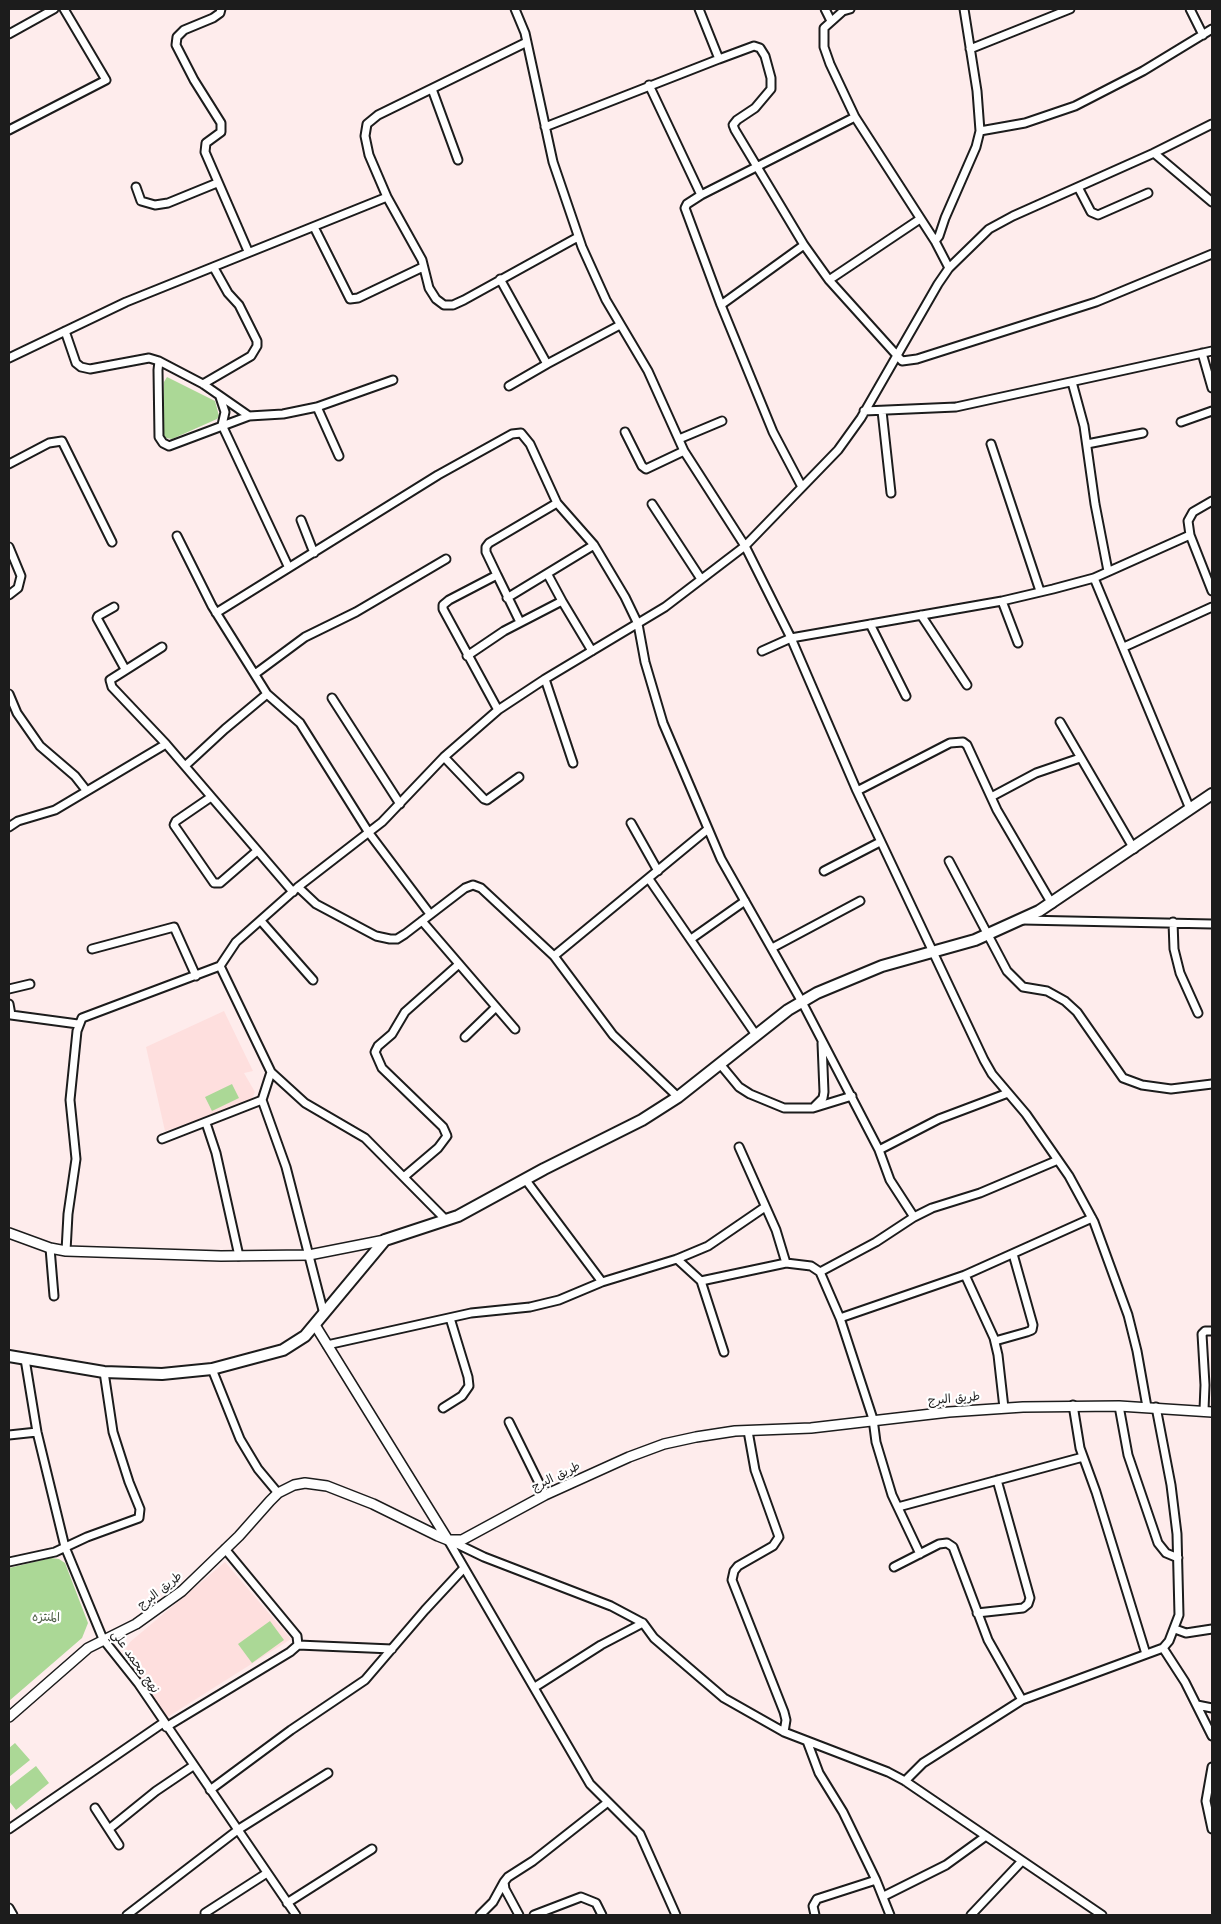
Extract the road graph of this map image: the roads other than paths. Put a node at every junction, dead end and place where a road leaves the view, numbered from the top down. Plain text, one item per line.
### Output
1 (54, 9) edge
2 (66, 9) edge
3 (221, 9) edge
4 (515, 9) edge
5 (699, 9) edge
6 (825, 9) edge
7 (850, 9) edge
8 (964, 9) edge
9 (1070, 9) edge
10 (1190, 9) edge
11 (831, 21) junction
12 (1212, 29) edge
13 (9, 34) edge
14 (1203, 35) junction
15 (527, 42) junction
16 (970, 49) junction
17 (718, 59) junction
18 (649, 85) junction
19 (432, 89) junction
20 (855, 117) junction
21 (1212, 124) edge
22 (545, 127) junction
23 (9, 130) edge
24 (980, 131) junction
25 (1154, 153) junction
26 (458, 160) dead end
27 (757, 168) junction
28 (217, 183) junction
29 (136, 187) dead end
30 (1078, 187) junction
31 (1148, 193) dead end
32 (702, 195) junction
33 (387, 196) junction
34 (1212, 202) edge
35 (920, 219) junction
36 (314, 227) junction
37 (578, 237) junction
38 (935, 241) junction
39 (804, 245) junction
40 (248, 251) junction
41 (1212, 254) edge
42 (423, 267) junction
43 (214, 268) junction
44 (949, 268) junction
45 (500, 279) junction
46 (829, 280) junction
47 (721, 305) junction
48 (620, 324) junction
49 (65, 331) junction
50 (1212, 351) edge
51 (1202, 353) junction
52 (896, 356) junction
53 (9, 358) edge
54 (160, 361) junction
55 (547, 364) junction
56 (393, 380) dead end
57 (1072, 382) junction
58 (203, 384) junction
59 (510, 386) dead end
60 (1212, 388) edge
61 (220, 396) junction
62 (317, 407) junction
63 (882, 411) junction
64 (1212, 411) edge
65 (864, 412) junction
66 (249, 416) junction
67 (722, 421) dead end
68 (1181, 422) dead end
69 (222, 425) junction
70 (625, 432) dead end
71 (1143, 433) dead end
72 (678, 439) junction
73 (991, 444) dead end
74 (1087, 444) junction
75 (684, 451) junction
76 (339, 456) dead end
77 (9, 464) edge
78 (802, 487) junction
79 (891, 493) dead end
80 (1212, 501) edge
81 (557, 503) junction
82 (652, 504) dead end
83 (301, 520) dead end
84 (1190, 535) junction
85 (177, 536) dead end
86 (112, 542) dead end
87 (594, 545) junction
88 (745, 546) junction
89 (9, 547) edge
90 (314, 553) junction
91 (446, 559) dead end
92 (288, 566) junction
93 (1108, 571) junction
94 (497, 574) junction
95 (548, 574) junction
96 (1094, 578) junction
97 (702, 579) junction
98 (1212, 591) edge
99 (1040, 592) junction
100 (9, 596) edge
101 (507, 598) junction
102 (562, 601) junction
103 (1002, 601) junction
104 (114, 607) dead end
105 (1212, 607) edge
106 (216, 613) junction
107 (921, 615) junction
108 (520, 622) junction
109 (638, 624) junction
110 (870, 624) junction
111 (791, 638) junction
112 (1018, 643) dead end
113 (162, 647) dead end
114 (1124, 647) junction
115 (592, 651) junction
116 (762, 651) dead end
117 (467, 656) junction
118 (125, 669) junction
119 (255, 674) junction
120 (544, 679) junction
121 (967, 685) dead end
122 (9, 694) edge
123 (267, 694) junction
124 (906, 696) dead end
125 (332, 698) dead end
126 (498, 710) junction
127 (1060, 722) dead end
128 (166, 744) junction
129 (444, 757) junction
130 (1080, 758) junction
131 (573, 763) dead end
132 (185, 766) junction
133 (520, 777) dead end
134 (86, 790) junction
135 (856, 792) junction
136 (1212, 794) edge
137 (991, 796) junction
138 (211, 797) junction
139 (400, 804) junction
140 (1190, 809) junction
141 (631, 823) dead end
142 (9, 827) edge
143 (708, 830) junction
144 (369, 833) junction
145 (880, 842) junction
146 (1134, 849) junction
147 (257, 851) junction
148 (949, 861) dead end
149 (824, 871) dead end
150 (658, 872) junction
151 (649, 879) junction
152 (296, 890) junction
153 (745, 901) junction
154 (860, 901) dead end
155 (1052, 904) junction
156 (430, 914) junction
157 (1022, 920) junction
158 (260, 921) junction
159 (422, 921) junction
160 (1173, 922) junction
161 (1212, 924) edge
162 (988, 936) junction
163 (691, 939) junction
164 (772, 948) junction
165 (92, 949) dead end
166 (933, 952) junction
167 (554, 956) junction
168 (459, 964) junction
169 (220, 966) junction
170 (196, 976) junction
171 (313, 980) dead end
172 (30, 984) dead end
173 (9, 989) edge
174 (802, 1002) junction
175 (9, 1004) edge
176 (496, 1007) junction
177 (1198, 1013) dead end
178 (78, 1024) junction
179 (515, 1029) dead end
180 (756, 1035) junction
181 (466, 1037) dead end
182 (822, 1039) junction
183 (720, 1064) junction
184 (271, 1072) junction
185 (1212, 1084) edge
186 (1008, 1093) junction
187 (852, 1096) junction
188 (678, 1097) junction
189 (262, 1100) junction
190 (813, 1108) junction
191 (206, 1124) junction
192 (162, 1139) dead end
193 (739, 1147) dead end
194 (879, 1150) junction
195 (1058, 1160) junction
196 (405, 1176) junction
197 (525, 1179) junction
198 (766, 1207) junction
199 (914, 1217) junction
200 (1092, 1218) junction
201 (446, 1220) junction
202 (9, 1232) edge
203 (384, 1240) junction
204 (50, 1248) junction
205 (66, 1251) junction
206 (1013, 1254) junction
207 (309, 1255) junction
208 (240, 1256) junction
209 (677, 1259) junction
210 (786, 1263) junction
211 (820, 1272) junction
212 (966, 1275) junction
213 (701, 1281) junction
214 (602, 1282) junction
215 (54, 1296) dead end
216 (324, 1314) junction
217 (450, 1318) junction
218 (840, 1318) junction
219 (315, 1325) junction
220 (1212, 1331) edge
221 (995, 1342) junction
222 (327, 1345) junction
223 (724, 1352) dead end
224 (9, 1356) edge
225 (25, 1359) junction
226 (212, 1369) junction
227 (104, 1372) junction
228 (1073, 1405) junction
229 (1119, 1406) junction
230 (1152, 1407) junction
231 (444, 1408) dead end
232 (1004, 1408) junction
233 (1208, 1411) edge
234 (873, 1419) junction
235 (509, 1422) dead end
236 (748, 1431) junction
237 (37, 1432) junction
238 (9, 1435) edge
239 (1083, 1456) junction
240 (997, 1480) junction
241 (278, 1494) junction
242 (545, 1495) junction
243 (898, 1507) junction
244 (448, 1540) junction
245 (65, 1547) junction
246 (225, 1549) junction
247 (920, 1554) junction
248 (1178, 1558) junction
249 (9, 1562) edge
250 (894, 1567) dead end
251 (464, 1568) junction
252 (977, 1613) junction
253 (642, 1623) junction
254 (1175, 1629) junction
255 (1212, 1629) edge
256 (103, 1639) junction
257 (298, 1645) junction
258 (1163, 1648) junction
259 (392, 1649) junction
260 (1146, 1654) junction
261 (535, 1687) junction
262 (1022, 1700) junction
263 (1197, 1705) junction
264 (1212, 1708) edge
265 (9, 1717) edge
266 (164, 1725) junction
267 (784, 1732) junction
268 (1212, 1736) edge
269 (807, 1742) junction
270 (193, 1766) junction
271 (1212, 1767) edge
272 (328, 1773) dead end
273 (905, 1782) junction
274 (210, 1790) junction
275 (608, 1802) junction
276 (95, 1808) dead end
277 (1212, 1828) edge
278 (109, 1829) junction
279 (239, 1829) junction
280 (9, 1830) edge
281 (986, 1836) junction
282 (119, 1845) dead end
283 (372, 1849) dead end
284 (1022, 1861) junction
285 (267, 1873) junction
286 (876, 1880) junction
287 (504, 1882) junction
288 (884, 1896) junction
289 (287, 1903) junction
290 (9, 1908) edge
291 (205, 1913) dead end
292 (13, 1915) edge
293 (127, 1915) edge
294 (294, 1915) edge
295 (480, 1915) edge
296 (519, 1915) edge
297 (534, 1915) edge
298 (602, 1915) edge
299 (676, 1915) edge
300 (815, 1915) edge
301 (890, 1915) edge
302 (971, 1915) edge
303 (1102, 1915) edge

1 - 13 street
2 - 23 street
3 - 28 street
4 - 15 street
5 - 17 street
6 - 11 street
7 - 11 street
8 - 16 street
9 - 16 street
10 - 14 street
11 - 20 street
12 - 14 street
14 - 24 street
15 - 19 street
15 - 22 street
16 - 24 street
17 - 18 street
17 - 27 street
18 - 22 street
18 - 32 street
19 - 26 street
19 - 33 street
20 - 27 street
20 - 35 street
21 - 25 street
22 - 37 street
24 - 38 street
25 - 30 street
25 - 34 street
27 - 32 street
27 - 39 street
28 - 29 street
28 - 40 street
30 - 31 street
30 - 44 street
32 - 47 street
33 - 36 street
33 - 42 street
35 - 38 street
35 - 46 street
36 - 40 street
36 - 42 street
37 - 45 street
37 - 48 street
38 - 44 street
39 - 46 street
39 - 47 street
40 - 43 street
41 - 52 street
42 - 45 street
43 - 49 street
43 - 58 street
44 - 52 street
45 - 55 street
46 - 52 street
47 - 78 street
48 - 55 street
48 - 72 street
49 - 53 street
49 - 54 street
50 - 51 street
51 - 57 street
51 - 60 street
52 - 65 street
54 - 58 street
54 - 69 street
55 - 59 street
56 - 62 street
57 - 63 street
57 - 74 street
58 - 61 street
61 - 66 street
61 - 69 street
62 - 66 street
62 - 76 street
63 - 65 street
63 - 79 street
64 - 68 street
65 - 78 street
66 - 69 street
67 - 72 street
69 - 92 street
70 - 75 street
71 - 74 street
72 - 75 street
73 - 99 street
74 - 93 street
75 - 88 street
77 - 86 street
78 - 88 street
80 - 84 street
81 - 87 street
81 - 90 street
81 - 94 street
82 - 97 street
83 - 90 street
84 - 93 street
84 - 98 street
85 - 106 street
87 - 95 street
87 - 109 street
88 - 97 street
88 - 111 street
89 - 100 street
90 - 92 street
91 - 119 street
92 - 106 street
93 - 96 street
94 - 101 street
94 - 117 street
95 - 101 street
95 - 102 street
96 - 99 street
96 - 114 street
97 - 109 street
99 - 103 street
101 - 108 street
102 - 108 street
102 - 115 street
103 - 107 street
103 - 112 street
104 - 118 street
105 - 114 street
106 - 119 street
107 - 110 street
107 - 121 street
108 - 117 street
109 - 115 street
109 - 143 street
110 - 111 street
110 - 124 street
111 - 116 street
111 - 135 street
113 - 118 street
114 - 140 street
115 - 120 street
117 - 126 street
118 - 128 street
119 - 123 street
120 - 126 street
120 - 131 street
122 - 134 street
123 - 132 street
123 - 144 street
125 - 139 street
126 - 129 street
127 - 130 street
128 - 132 street
128 - 134 street
129 - 133 street
129 - 139 street
130 - 137 street
130 - 146 street
132 - 138 street
134 - 142 street
135 - 137 street
135 - 145 street
136 - 140 main road
137 - 155 street
138 - 147 street
138 - 147 street
139 - 144 street
140 - 146 main road
141 - 150 street
143 - 150 street
143 - 153 street
144 - 152 street
144 - 156 street
145 - 149 street
145 - 166 street
146 - 155 main road
147 - 152 street
148 - 162 street
150 - 151 street
151 - 163 street
151 - 167 street
152 - 158 street
152 - 159 street
153 - 163 street
153 - 164 street
154 - 164 street
155 - 157 main road
156 - 159 street
156 - 167 street
157 - 160 street
157 - 162 main road
158 - 169 street
158 - 171 street
159 - 168 street
160 - 161 street
160 - 177 street
162 - 166 main road
162 - 185 street
163 - 180 street
164 - 174 street
165 - 170 street
166 - 174 main road
166 - 186 street
167 - 188 street
168 - 176 street
168 - 196 street
169 - 170 street
169 - 184 street
170 - 178 street
172 - 173 street
174 - 180 main road
174 - 182 street
175 - 178 street
176 - 179 street
176 - 181 street
178 - 205 street
180 - 183 main road
182 - 187 street
182 - 190 street
183 - 188 main road
183 - 190 street
184 - 189 street
184 - 196 street
186 - 194 street
186 - 195 street
187 - 190 street
187 - 194 street
188 - 197 main road
189 - 191 street
189 - 207 street
191 - 192 street
191 - 208 street
193 - 198 street
194 - 199 street
195 - 199 street
195 - 200 street
196 - 201 street
197 - 201 main road
197 - 214 street
198 - 209 street
198 - 210 street
199 - 211 street
200 - 206 street
200 - 230 street
201 - 203 main road
202 - 204 street
203 - 207 street
203 - 216 main road
204 - 205 street
204 - 215 street
205 - 208 street
206 - 212 street
206 - 221 street
207 - 208 street
207 - 216 street
209 - 213 street
209 - 214 street
210 - 211 street
210 - 213 street
211 - 218 street
212 - 218 street
212 - 221 street
213 - 223 street
214 - 217 street
216 - 219 main road
217 - 222 street
217 - 231 street
218 - 234 street
219 - 222 street
219 - 226 main road
220 - 233 street
221 - 232 street
222 - 244 street
224 - 225 main road
225 - 227 main road
225 - 237 street, نهج محمد علي
226 - 227 main road
226 - 241 street
227 - 245 street
228 - 229 street, طريق البرج
228 - 232 street, طريق البرج
228 - 239 street
229 - 230 street, طريق البرج
229 - 248 street
230 - 233 street, طريق البرج
230 - 248 street
232 - 234 street, طريق البرج
234 - 236 street, طريق البرج
234 - 243 street
235 - 242 street
236 - 242 street, طريق البرج
236 - 267 street
237 - 238 street
237 - 245 street, نهج محمد علي
239 - 240 street
239 - 260 street
240 - 243 street
240 - 252 street
241 - 244 street, طريق البرج
241 - 246 street, طريق البرج
242 - 244 street, طريق البرج
243 - 247 street
244 - 251 street
244 - 253 street
245 - 249 street
245 - 256 street, نهج محمد علي
246 - 256 street, طريق البرج
246 - 257 street
247 - 250 street
247 - 252 street
248 - 254 street
251 - 259 street
251 - 261 street
252 - 262 street
253 - 261 street
253 - 267 street
254 - 255 street
254 - 258 street
256 - 265 street, طريق البرج
256 - 266 street, نهج محمد علي
257 - 259 street
257 - 266 street
258 - 260 street
258 - 263 street
259 - 274 street
260 - 262 street
261 - 275 street
262 - 273 street
263 - 264 street
263 - 268 street
266 - 270 street, نهج محمد علي
266 - 280 street
267 - 269 street
269 - 273 street
269 - 286 street
270 - 274 street, نهج محمد علي
270 - 278 street
271 - 277 street
272 - 279 street
273 - 281 street
274 - 279 street, نهج محمد علي
275 - 287 street
275 - 299 street
276 - 278 street
278 - 282 street
279 - 285 street, نهج محمد علي
279 - 293 street
281 - 284 street
281 - 288 street
283 - 289 street
284 - 302 street
284 - 303 street
285 - 289 street, نهج محمد علي
285 - 291 street
286 - 288 street
286 - 300 street
287 - 295 street
287 - 296 street
288 - 301 street
289 - 294 street, نهج محمد علي
290 - 292 street
297 - 298 street

